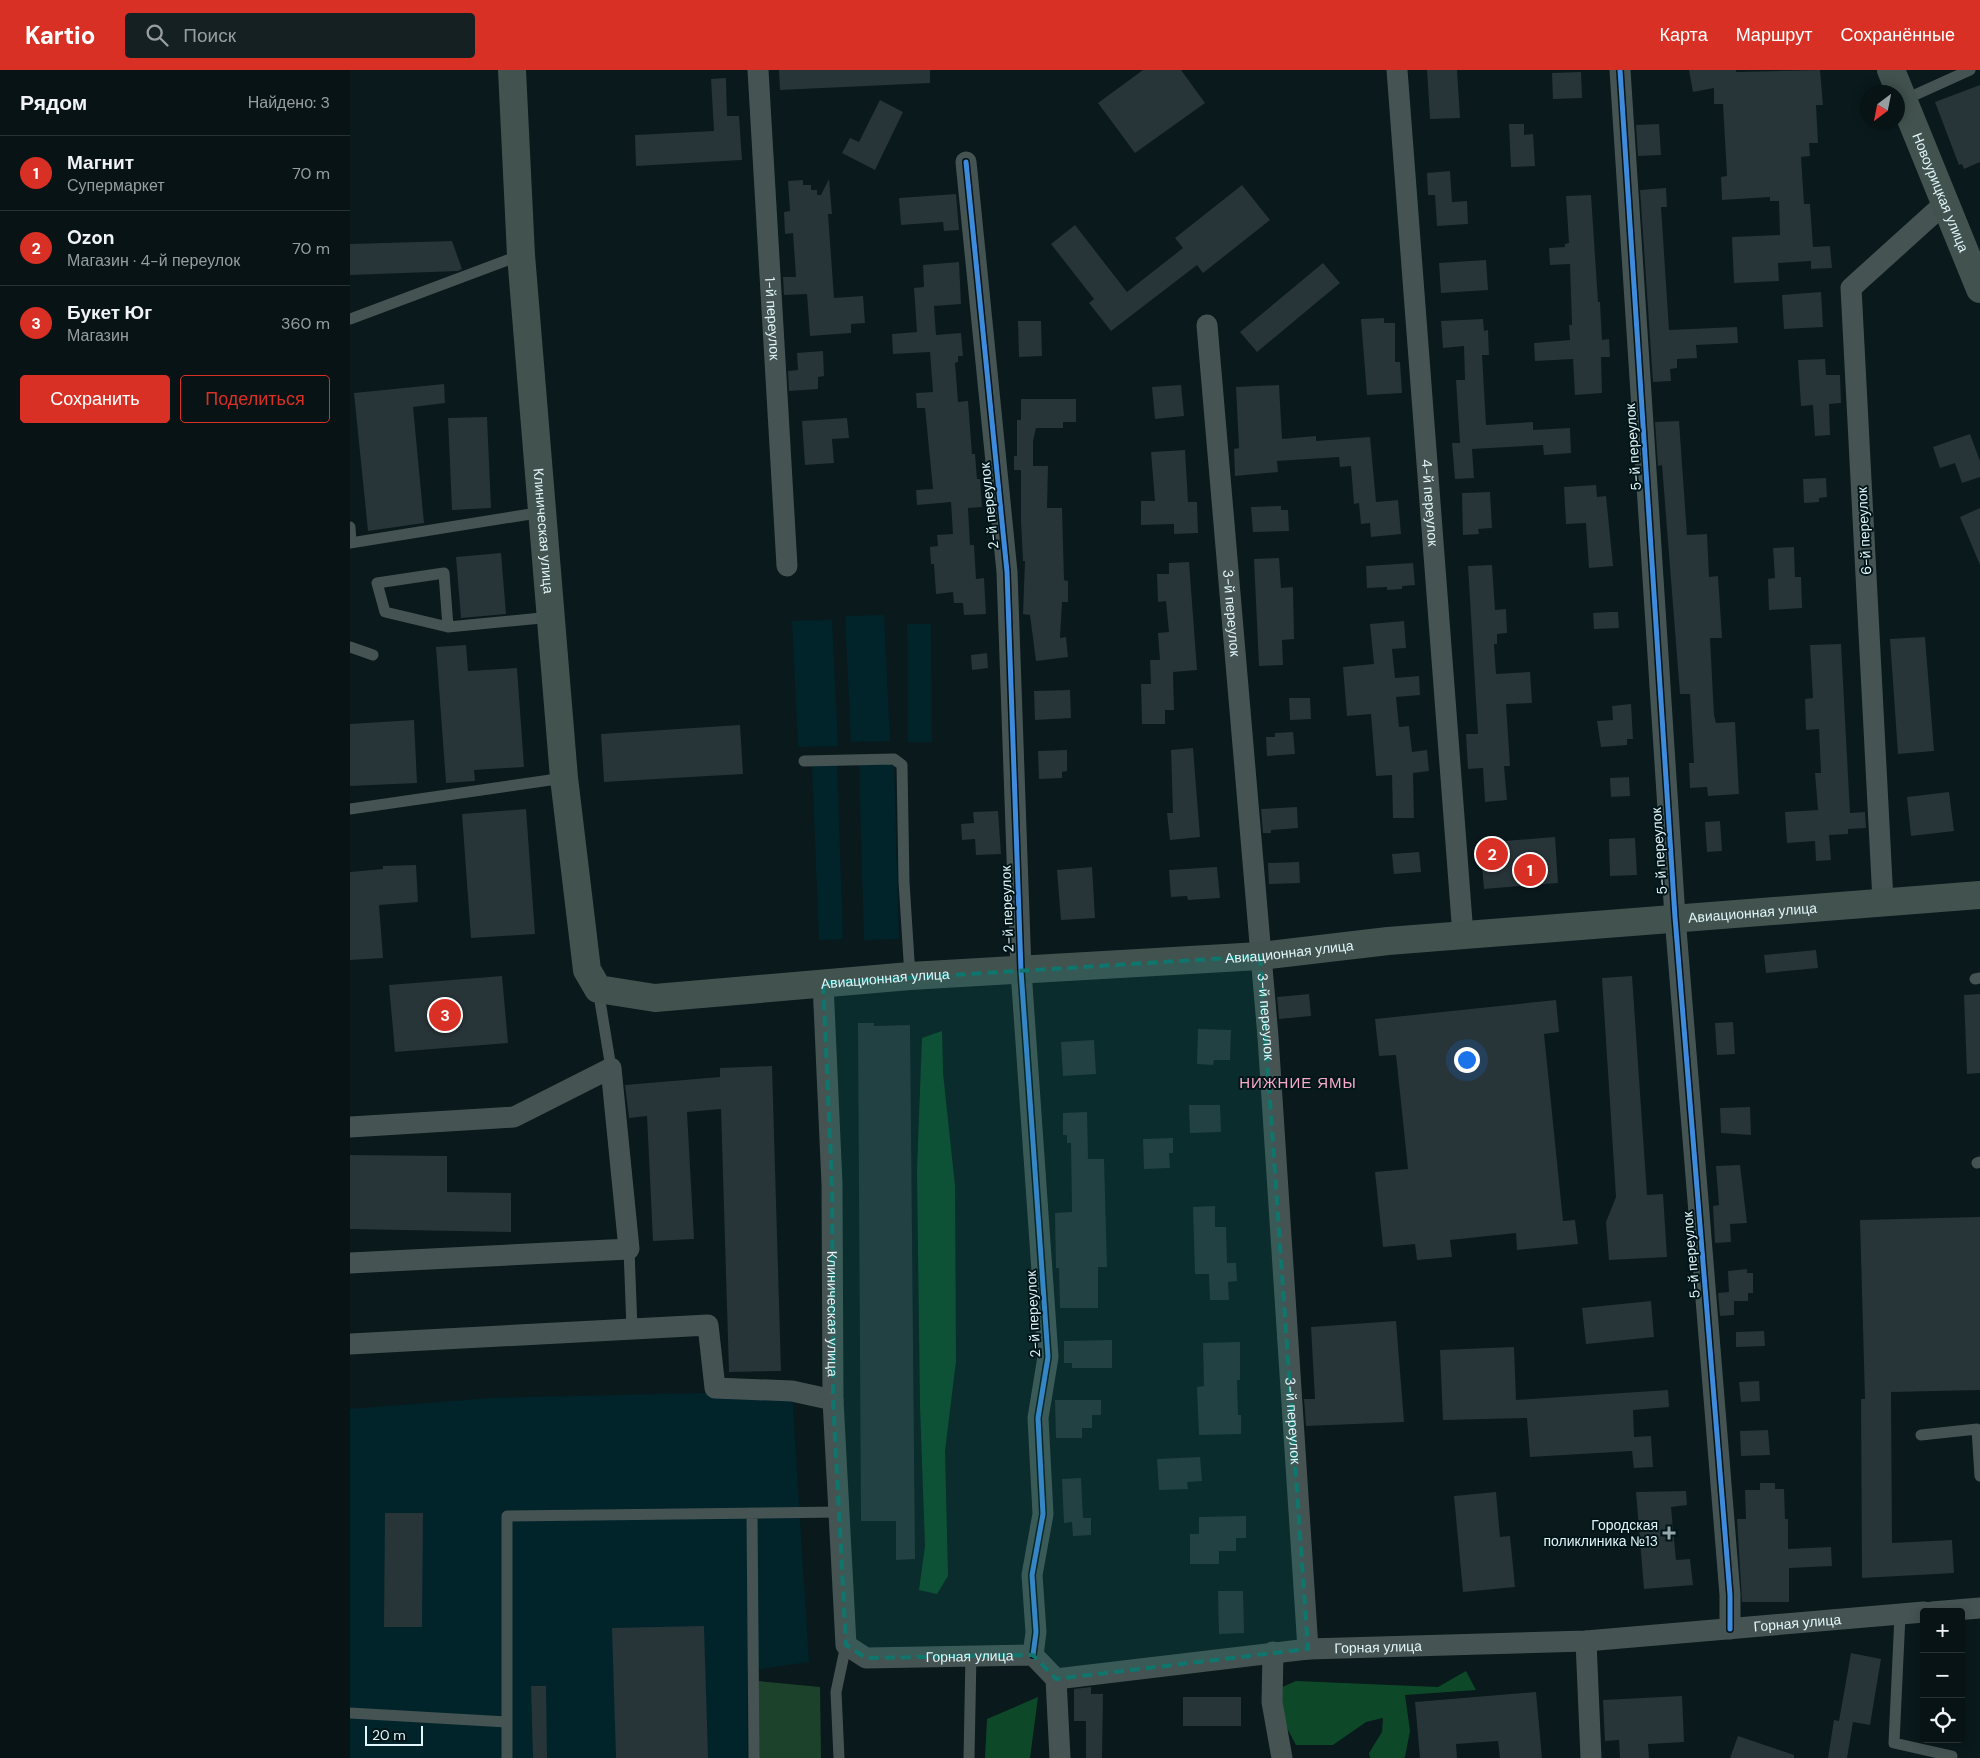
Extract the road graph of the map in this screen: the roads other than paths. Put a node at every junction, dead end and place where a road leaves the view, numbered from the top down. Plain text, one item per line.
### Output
1 (512, 70) edge
2 (758, 70) edge
3 (1397, 70) edge
4 (1620, 70) edge
5 (1891, 70) edge
6 (1970, 70) edge
7 (1917, 94) dead end
8 (966, 162) dead end
9 (1945, 204) junction
10 (521, 255) junction
11 (1980, 289) edge
12 (350, 318) edge
13 (1207, 326) dead end
14 (543, 512) junction
15 (350, 527) edge
16 (351, 543) edge
17 (787, 566) dead end
18 (552, 617) junction
19 (448, 628) junction
20 (350, 648) edge
21 (373, 655) dead end
22 (804, 762) dead end
23 (564, 778) junction
24 (350, 809) edge
25 (1980, 894) edge
26 (1883, 900) junction
27 (1675, 917) junction
28 (1463, 935) junction
29 (1260, 956) junction
30 (1021, 971) junction
31 (910, 976) junction
32 (823, 983) junction
33 (598, 988) junction
34 (611, 1068) junction
35 (350, 1127) edge
36 (629, 1249) junction
37 (350, 1263) edge
38 (632, 1329) junction
39 (350, 1344) edge
40 (833, 1400) junction
41 (1921, 1435) dead end
42 (1980, 1476) edge
43 (840, 1512) junction
44 (752, 1513) junction
45 (1980, 1608) edge
46 (1965, 1609) edge
47 (1920, 1612) edge
48 (1900, 1614) junction
49 (1730, 1630) junction
50 (1586, 1641) junction
51 (846, 1645) junction
52 (1308, 1649) junction
53 (1273, 1652) junction
54 (971, 1654) junction
55 (1033, 1655) junction
56 (1056, 1679) junction
57 (350, 1713) edge
58 (507, 1722) junction
59 (1952, 1756) dead end
60 (507, 1758) edge
61 (754, 1758) edge
62 (839, 1758) edge
63 (969, 1758) edge
64 (1060, 1758) edge
65 (1282, 1758) edge
66 (1591, 1758) edge

1 - 10 main road, Клиническая улица
2 - 17 street, 1-й переулок
3 - 28 street, 4-й переулок
4 - 27 street, 5-й переулок
5 - 9 main road, Новоурицкая улица
6 - 7 lane
8 - 30 street, 2-й переулок
9 - 11 main road, Новоурицкая улица
9 - 26 street, 6-й переулок
10 - 12 lane
10 - 14 main road, Клиническая улица
13 - 29 street, 3-й переулок
14 - 16 lane
14 - 18 main road, Клиническая улица
15 - 16 lane
18 - 19 lane
18 - 23 main road, Клиническая улица
19 - 19 lane
20 - 21 lane
22 - 31 lane
23 - 24 lane
23 - 33 main road, Клиническая улица
25 - 26 main road, Авиационная улица
26 - 27 main road, Авиационная улица
27 - 28 main road, Авиационная улица
27 - 49 street, 5-й переулок
28 - 29 main road, Авиационная улица
29 - 30 main road, Авиационная улица
29 - 52 street, 3-й переулок
30 - 31 main road, Авиационная улица
30 - 55 street, 2-й переулок
31 - 32 main road, Авиационная улица
32 - 33 main road, Авиационная улица
32 - 40 street, Клиническая улица
33 - 34 lane
34 - 35 street
34 - 36 street
36 - 37 street
36 - 38 lane
38 - 39 street
38 - 40 street
40 - 43 street, Клиническая улица
41 - 42 lane
43 - 44 lane
43 - 51 street, Клиническая улица
44 - 58 lane
44 - 61 lane
45 - 46 street
47 - 48 street, Горная улица
48 - 49 street, Горная улица
48 - 59 lane
49 - 50 street, Горная улица
50 - 52 street, Горная улица
50 - 66 street
51 - 54 street, Горная улица
51 - 62 lane
52 - 53 street, Горная улица
53 - 56 street, Горная улица
53 - 65 street
54 - 55 street, Горная улица
54 - 63 lane
55 - 56 street, Горная улица
56 - 64 street
57 - 58 lane
58 - 60 lane

